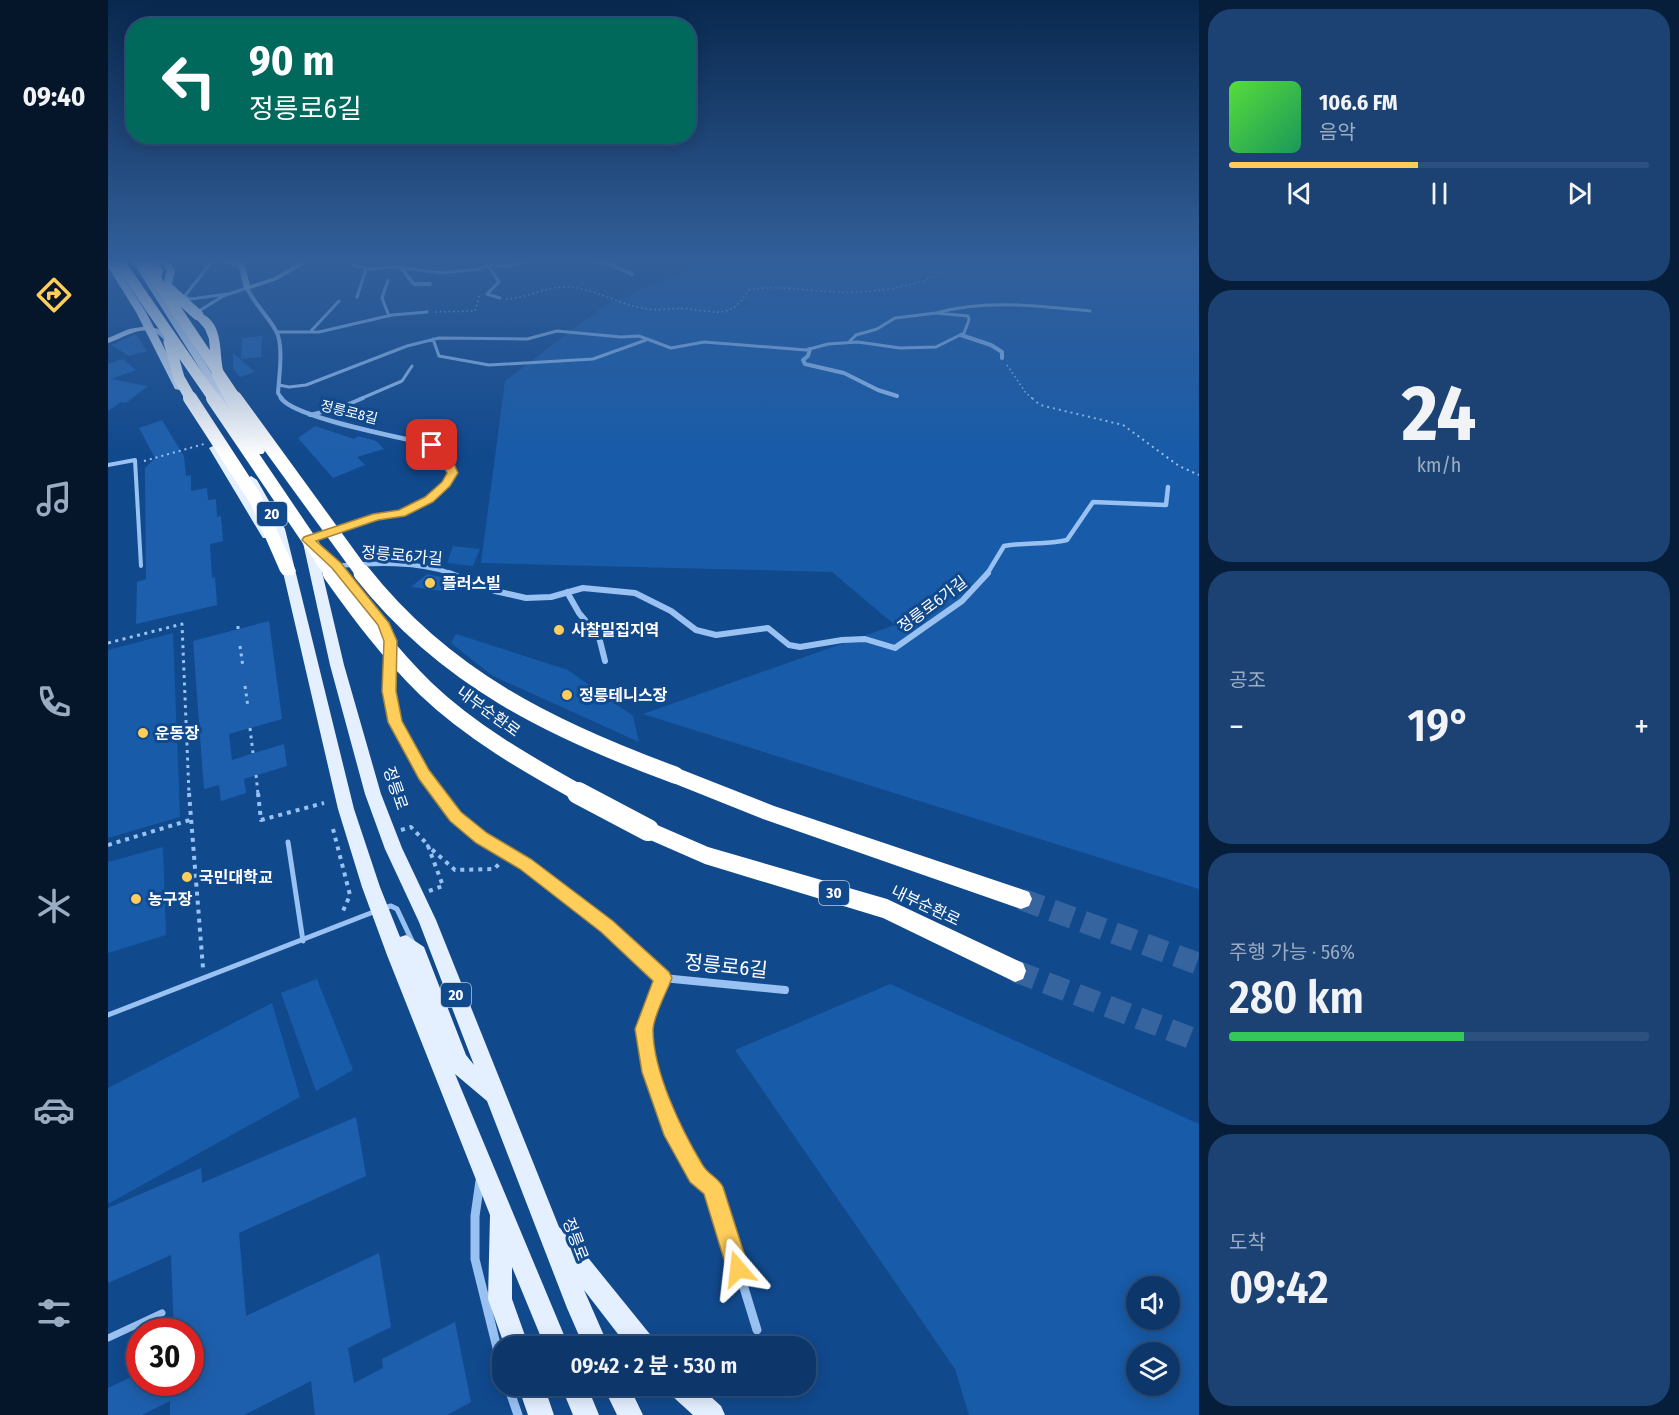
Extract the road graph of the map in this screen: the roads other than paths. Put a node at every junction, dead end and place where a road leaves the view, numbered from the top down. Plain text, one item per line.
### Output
1 (142, 325) edge
2 (164, 325) edge
3 (164, 325) edge
4 (166, 325) edge
5 (167, 325) edge
6 (167, 325) edge
7 (186, 325) edge
8 (207, 325) edge
9 (271, 325) edge
10 (317, 325) edge
11 (345, 325) edge
12 (884, 325) edge
13 (966, 325) edge
14 (277, 332) junction
15 (311, 332) junction
16 (961, 335) junction
17 (433, 339) junction
18 (646, 340) junction
19 (108, 341) edge
20 (849, 342) junction
21 (810, 349) junction
22 (1002, 358) road end
23 (412, 366) dead end
24 (279, 385) junction
25 (897, 396) dead end
26 (192, 410) junction
27 (310, 415) junction
28 (209, 438) junction
29 (258, 451) junction
30 (108, 465) edge
31 (243, 468) junction
32 (1168, 487) dead end
33 (308, 540) junction
34 (141, 566) dead end
35 (336, 566) junction
36 (288, 571) junction
37 (567, 592) junction
38 (605, 661) dead end
39 (288, 842) dead end
40 (1022, 898) tunnel mouth
41 (379, 910) junction
42 (303, 941) junction
43 (417, 954) junction
44 (396, 955) junction
45 (1015, 971) tunnel mouth
46 (663, 978) junction
47 (785, 990) dead end
48 (108, 1015) edge
49 (495, 1093) junction
50 (482, 1169) junction
51 (500, 1212) junction
52 (549, 1231) junction
53 (162, 1313) dead end
54 (757, 1330) dead end
55 (494, 1336) edge
56 (513, 1336) edge
57 (552, 1336) edge
58 (592, 1336) edge
59 (635, 1336) edge
60 (108, 1338) edge
61 (511, 1396) edge
62 (534, 1396) edge
63 (578, 1396) edge
64 (621, 1396) edge
65 (691, 1396) edge
66 (518, 1415) edge
67 (541, 1415) edge
68 (586, 1415) edge
69 (630, 1415) edge
70 (712, 1415) edge

1 - 19 street
2 - 26 main road, 정릉로 / 20
3 - 36 highway, bridge
4 - 29 street
5 - 29 main road, 정릉로 / 20
6 - 45 highway, 내부순환로 / 30, bridge
7 - 40 highway, 내부순환로, bridge
8 - 29 highway, bridge
9 - 14 street
10 - 15 lane
11 - 15 lane
12 - 20 lane
13 - 16 lane
14 - 15 lane
14 - 24 street
16 - 20 lane
16 - 22 street
17 - 18 lane
17 - 18 lane
17 - 24 lane
18 - 21 lane
20 - 21 lane
21 - 25 street
23 - 27 lane, 정릉로8길
24 - 27 street, 정릉로8길
26 - 28 main road, 정릉로 / 20
26 - 31 main road, 정릉로
27 - 33 street, 정릉로8길
28 - 31 main road, 정릉로 / 20
28 - 36 main road, 정릉로
29 - 33 main road, 정릉로 / 20
30 - 34 lane
31 - 36 main road, 정릉로 / 20
32 - 37 street, 정릉로6가길
33 - 35 street, 정릉로6길
33 - 49 main road, 정릉로 / 20
35 - 37 street, 정릉로6가길
35 - 46 street, 정릉로6길
36 - 41 main road, 정릉로 / 20
37 - 38 street
39 - 42 lane
41 - 42 lane
41 - 43 lane
41 - 44 main road, 정릉로 / 20
42 - 48 lane
43 - 44 main road
43 - 49 main road
44 - 50 main road, 정릉로 / 20
46 - 47 street, 정릉로6길
46 - 54 street, 정릉로6길
49 - 52 main road, 정릉로 / 20
50 - 51 main road, 정릉로 / 20
50 - 55 street, 정릉로
51 - 56 main road
51 - 57 main road, 정릉로 / 20
52 - 58 main road, 정릉로 / 20
52 - 59 main road
53 - 60 lane
61 - 66 street
62 - 67 main road
63 - 68 main road
64 - 69 main road
65 - 70 main road

